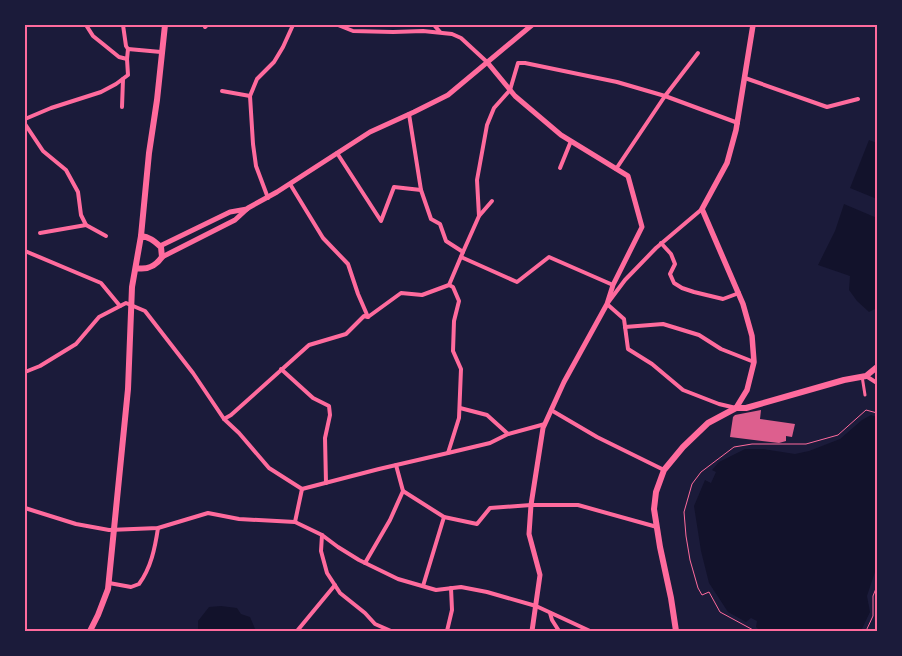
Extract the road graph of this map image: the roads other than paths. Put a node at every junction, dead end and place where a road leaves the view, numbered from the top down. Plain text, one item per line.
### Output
1 (86, 25) edge
2 (123, 25) edge
3 (166, 25) edge
4 (293, 25) edge
5 (338, 25) edge
6 (434, 25) edge
7 (532, 25) edge
8 (753, 25) edge
9 (440, 32) junction
10 (128, 49) junction
11 (161, 52) junction
12 (698, 52) dead end
13 (127, 59) junction
14 (487, 62) junction
15 (745, 78) junction
16 (123, 79) junction
17 (510, 90) junction
18 (222, 91) dead end
19 (250, 96) junction
20 (665, 96) junction
21 (858, 99) dead end
22 (122, 107) dead end
23 (409, 114) junction
24 (25, 119) edge
25 (738, 123) junction
26 (25, 124) edge
27 (571, 141) junction
28 (337, 153) junction
29 (560, 168) dead end
30 (616, 169) junction
31 (290, 184) junction
32 (421, 190) junction
33 (268, 198) junction
34 (492, 201) dead end
35 (248, 208) junction
36 (702, 209) junction
37 (479, 216) junction
38 (86, 225) junction
39 (40, 233) dead end
40 (106, 236) dead end
41 (141, 236) junction
42 (661, 243) junction
43 (160, 246) junction
44 (25, 251) edge
45 (462, 254) junction
46 (162, 257) junction
47 (136, 268) junction
48 (449, 285) junction
49 (613, 285) junction
50 (738, 293) junction
51 (131, 304) junction
52 (606, 304) junction
53 (120, 306) junction
54 (368, 318) junction
55 (625, 327) junction
56 (754, 362) junction
57 (877, 366) edge
58 (281, 369) junction
59 (25, 372) edge
60 (864, 376) junction
61 (877, 383) edge
62 (865, 395) dead end
63 (460, 408) junction
64 (736, 408) junction
65 (551, 410) junction
66 (224, 419) junction
67 (545, 424) junction
68 (508, 434) junction
69 (448, 453) junction
70 (396, 465) junction
71 (664, 470) junction
72 (326, 483) junction
73 (302, 490) junction
74 (403, 491) junction
75 (531, 505) junction
76 (25, 508) edge
77 (444, 517) junction
78 (295, 522) junction
79 (657, 527) junction
80 (158, 528) junction
81 (114, 529) junction
82 (322, 534) junction
83 (365, 563) junction
84 (108, 583) junction
85 (335, 585) junction
86 (423, 586) junction
87 (451, 588) junction
88 (536, 606) junction
89 (550, 613) junction
90 (90, 631) edge
91 (297, 631) edge
92 (391, 631) edge
93 (447, 631) edge
94 (532, 631) edge
95 (559, 631) edge
96 (590, 631) edge
97 (676, 631) edge

1 - 13 street
2 - 10 street
3 - 11 main road
4 - 19 street
5 - 9 street
6 - 9 street
7 - 14 street
8 - 15 main road
9 - 14 street
10 - 11 street
10 - 13 street
11 - 41 main road
12 - 20 street
13 - 16 street
14 - 17 street
14 - 23 street
15 - 21 street
15 - 25 main road
16 - 22 street
16 - 24 street
17 - 20 street
17 - 27 street
17 - 37 street
18 - 19 street
19 - 33 street
20 - 25 street
20 - 30 street
23 - 28 street
23 - 32 street
25 - 36 main road
26 - 38 street
27 - 29 street
27 - 30 street
28 - 31 street
28 - 32 street
30 - 49 street
31 - 33 street
31 - 54 street
32 - 45 street
33 - 35 street
34 - 37 street
35 - 43 street
35 - 46 street
36 - 42 street
36 - 50 main road
37 - 45 street
38 - 39 street
38 - 40 street
41 - 43 main road
41 - 47 main road
42 - 50 street
42 - 52 street
43 - 46 main road
44 - 53 street
45 - 48 street
45 - 49 street
46 - 47 main road
47 - 51 main road
48 - 54 street
48 - 63 street
49 - 52 street
50 - 56 main road
51 - 53 street
51 - 66 street
51 - 81 main road
52 - 55 street
52 - 65 street
53 - 59 street
54 - 58 street
55 - 56 street
55 - 64 street
56 - 64 main road
57 - 60 main road
58 - 66 street
58 - 72 street
60 - 61 street
60 - 62 street
60 - 64 main road
63 - 68 street
63 - 69 street
64 - 71 main road
65 - 67 street
65 - 71 street
66 - 73 street
67 - 68 street
67 - 75 street
68 - 69 street
69 - 70 street
70 - 72 street
70 - 74 street
71 - 79 main road
72 - 73 street
73 - 78 street
74 - 77 street
74 - 83 street
75 - 77 street
75 - 79 street
75 - 88 street
76 - 81 street
77 - 86 street
78 - 80 street
78 - 82 street
79 - 97 main road
80 - 81 street
80 - 84 street
81 - 84 main road
82 - 83 street
82 - 85 street
83 - 86 street
84 - 90 main road
85 - 91 street
85 - 92 street
86 - 87 street
87 - 88 street
87 - 93 street
88 - 89 street
88 - 94 street
89 - 95 street
89 - 96 street

